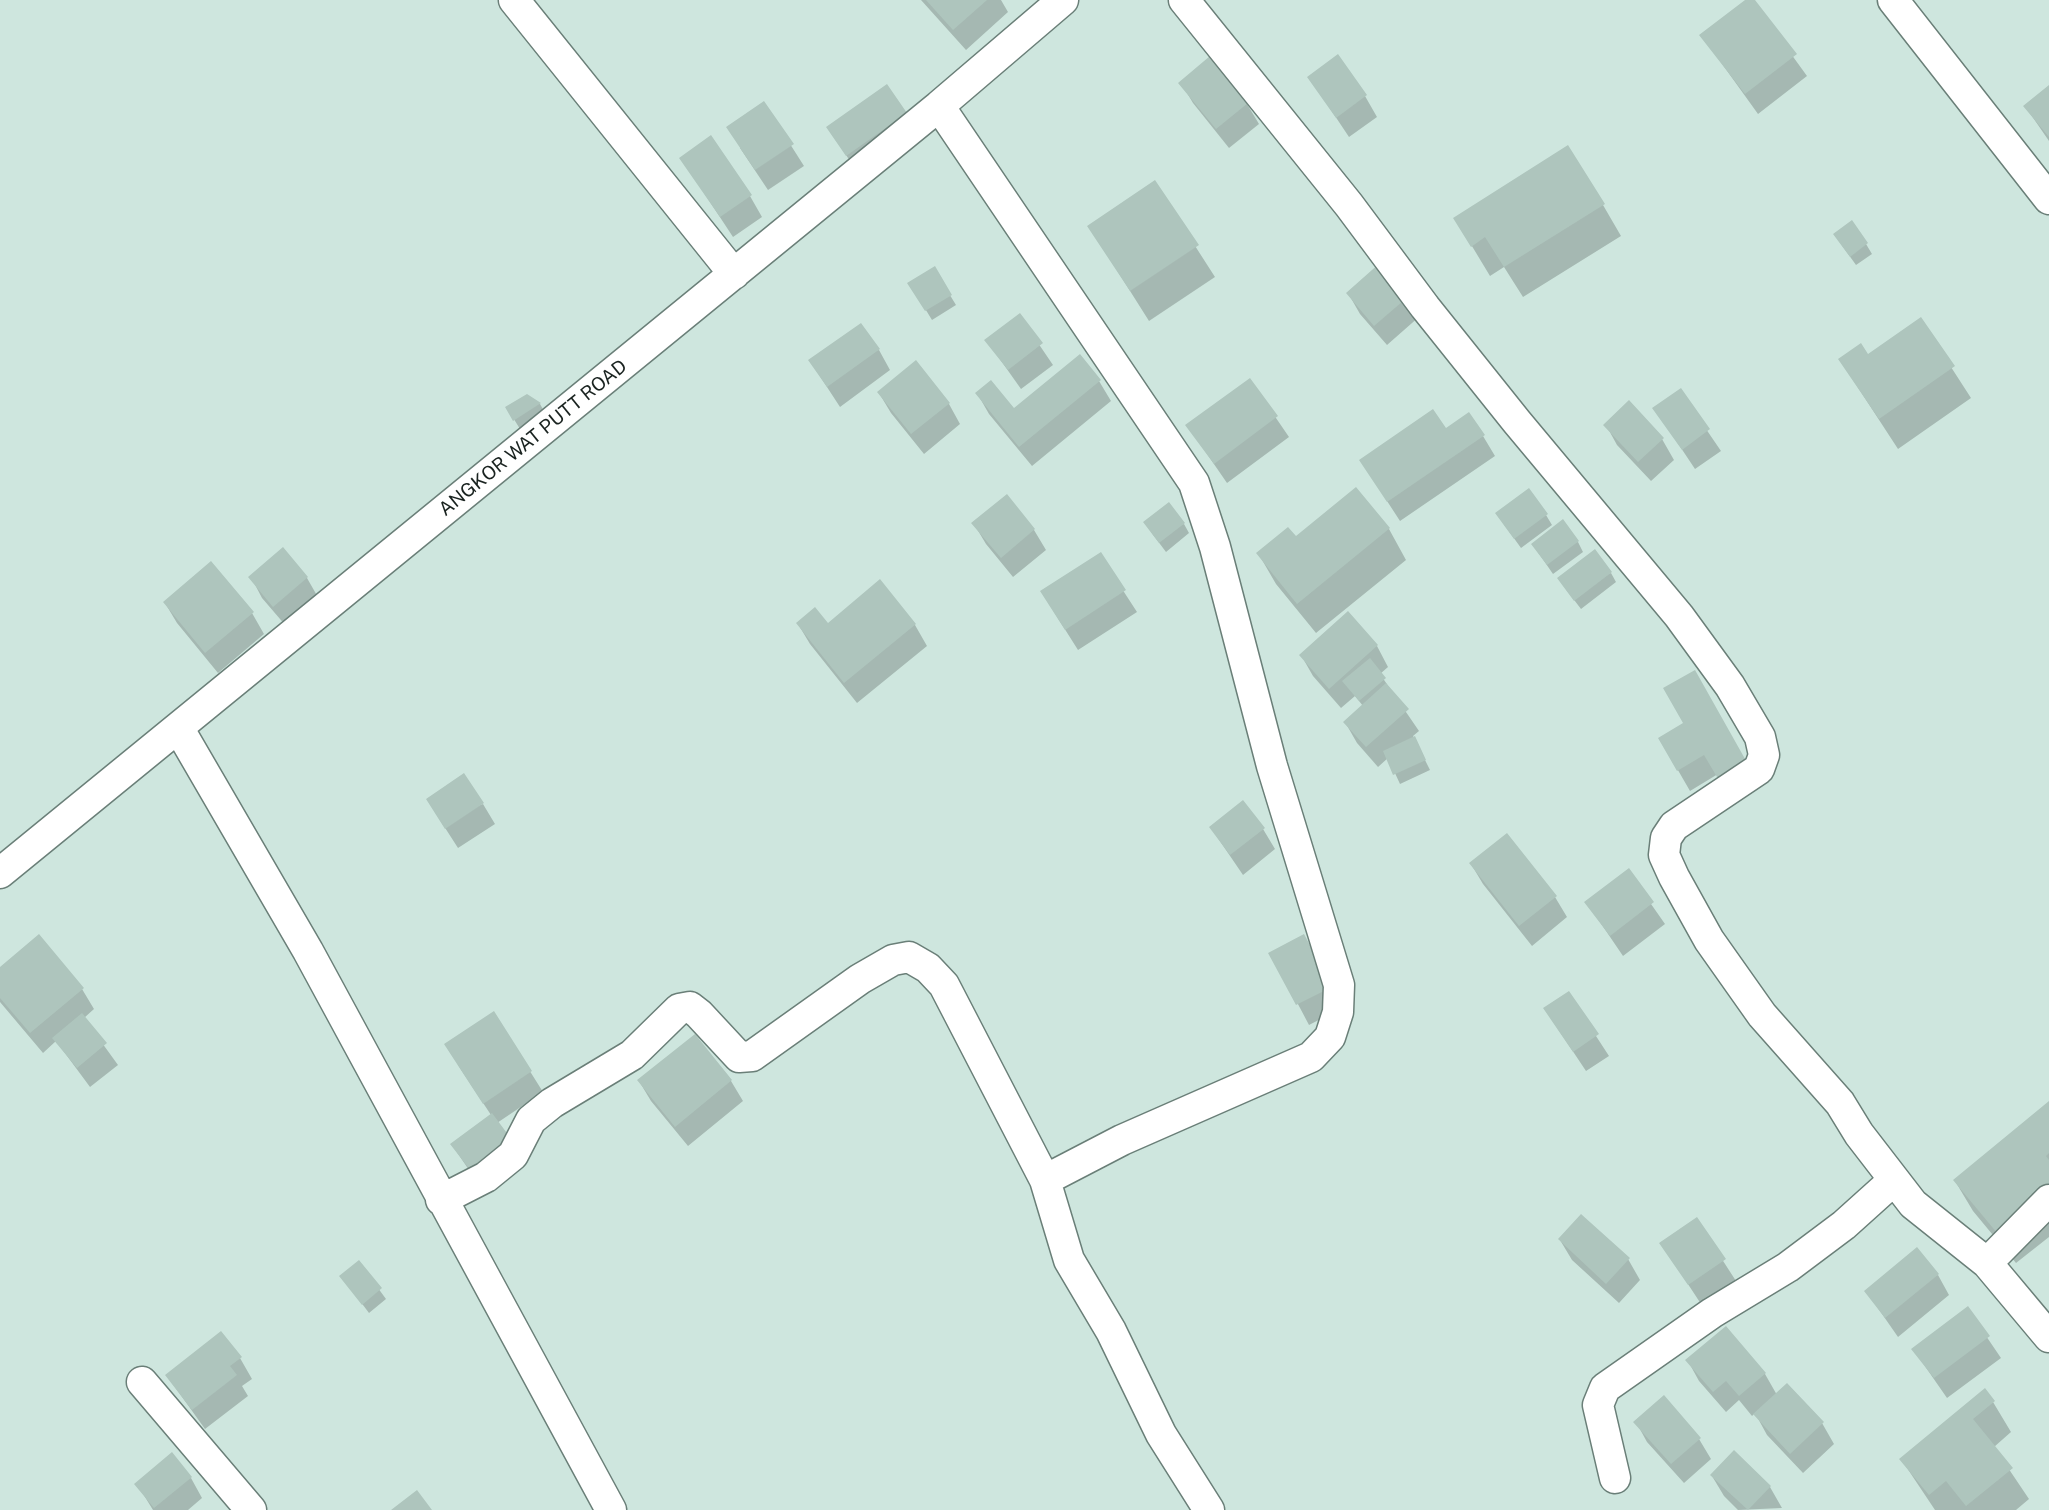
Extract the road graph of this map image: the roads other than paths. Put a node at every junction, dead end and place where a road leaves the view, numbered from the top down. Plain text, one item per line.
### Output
1 (514, 0) edge
2 (1063, 0) edge
3 (1184, 0) edge
4 (1893, 0) edge
5 (939, 106) junction
6 (2049, 199) edge
7 (734, 274) junction
8 (179, 729) junction
9 (0, 873) edge
10 (1045, 1180) junction
11 (1895, 1180) junction
12 (441, 1200) junction
13 (2049, 1200) edge
14 (1987, 1264) junction
15 (2049, 1337) edge
16 (142, 1382) dead end
17 (1615, 1478) dead end
18 (251, 1510) edge
19 (611, 1510) edge
20 (1209, 1510) edge

1 - 7 street
2 - 5 street, ANGKOR WAT PUTT ROAD
3 - 11 street
4 - 6 street
5 - 7 street, ANGKOR WAT PUTT ROAD
5 - 10 street
7 - 8 street, ANGKOR WAT PUTT ROAD
8 - 9 street, ANGKOR WAT PUTT ROAD
8 - 12 street
10 - 12 street
10 - 20 street
11 - 14 street
11 - 17 street
12 - 19 street
13 - 14 street
14 - 15 street
16 - 18 street

